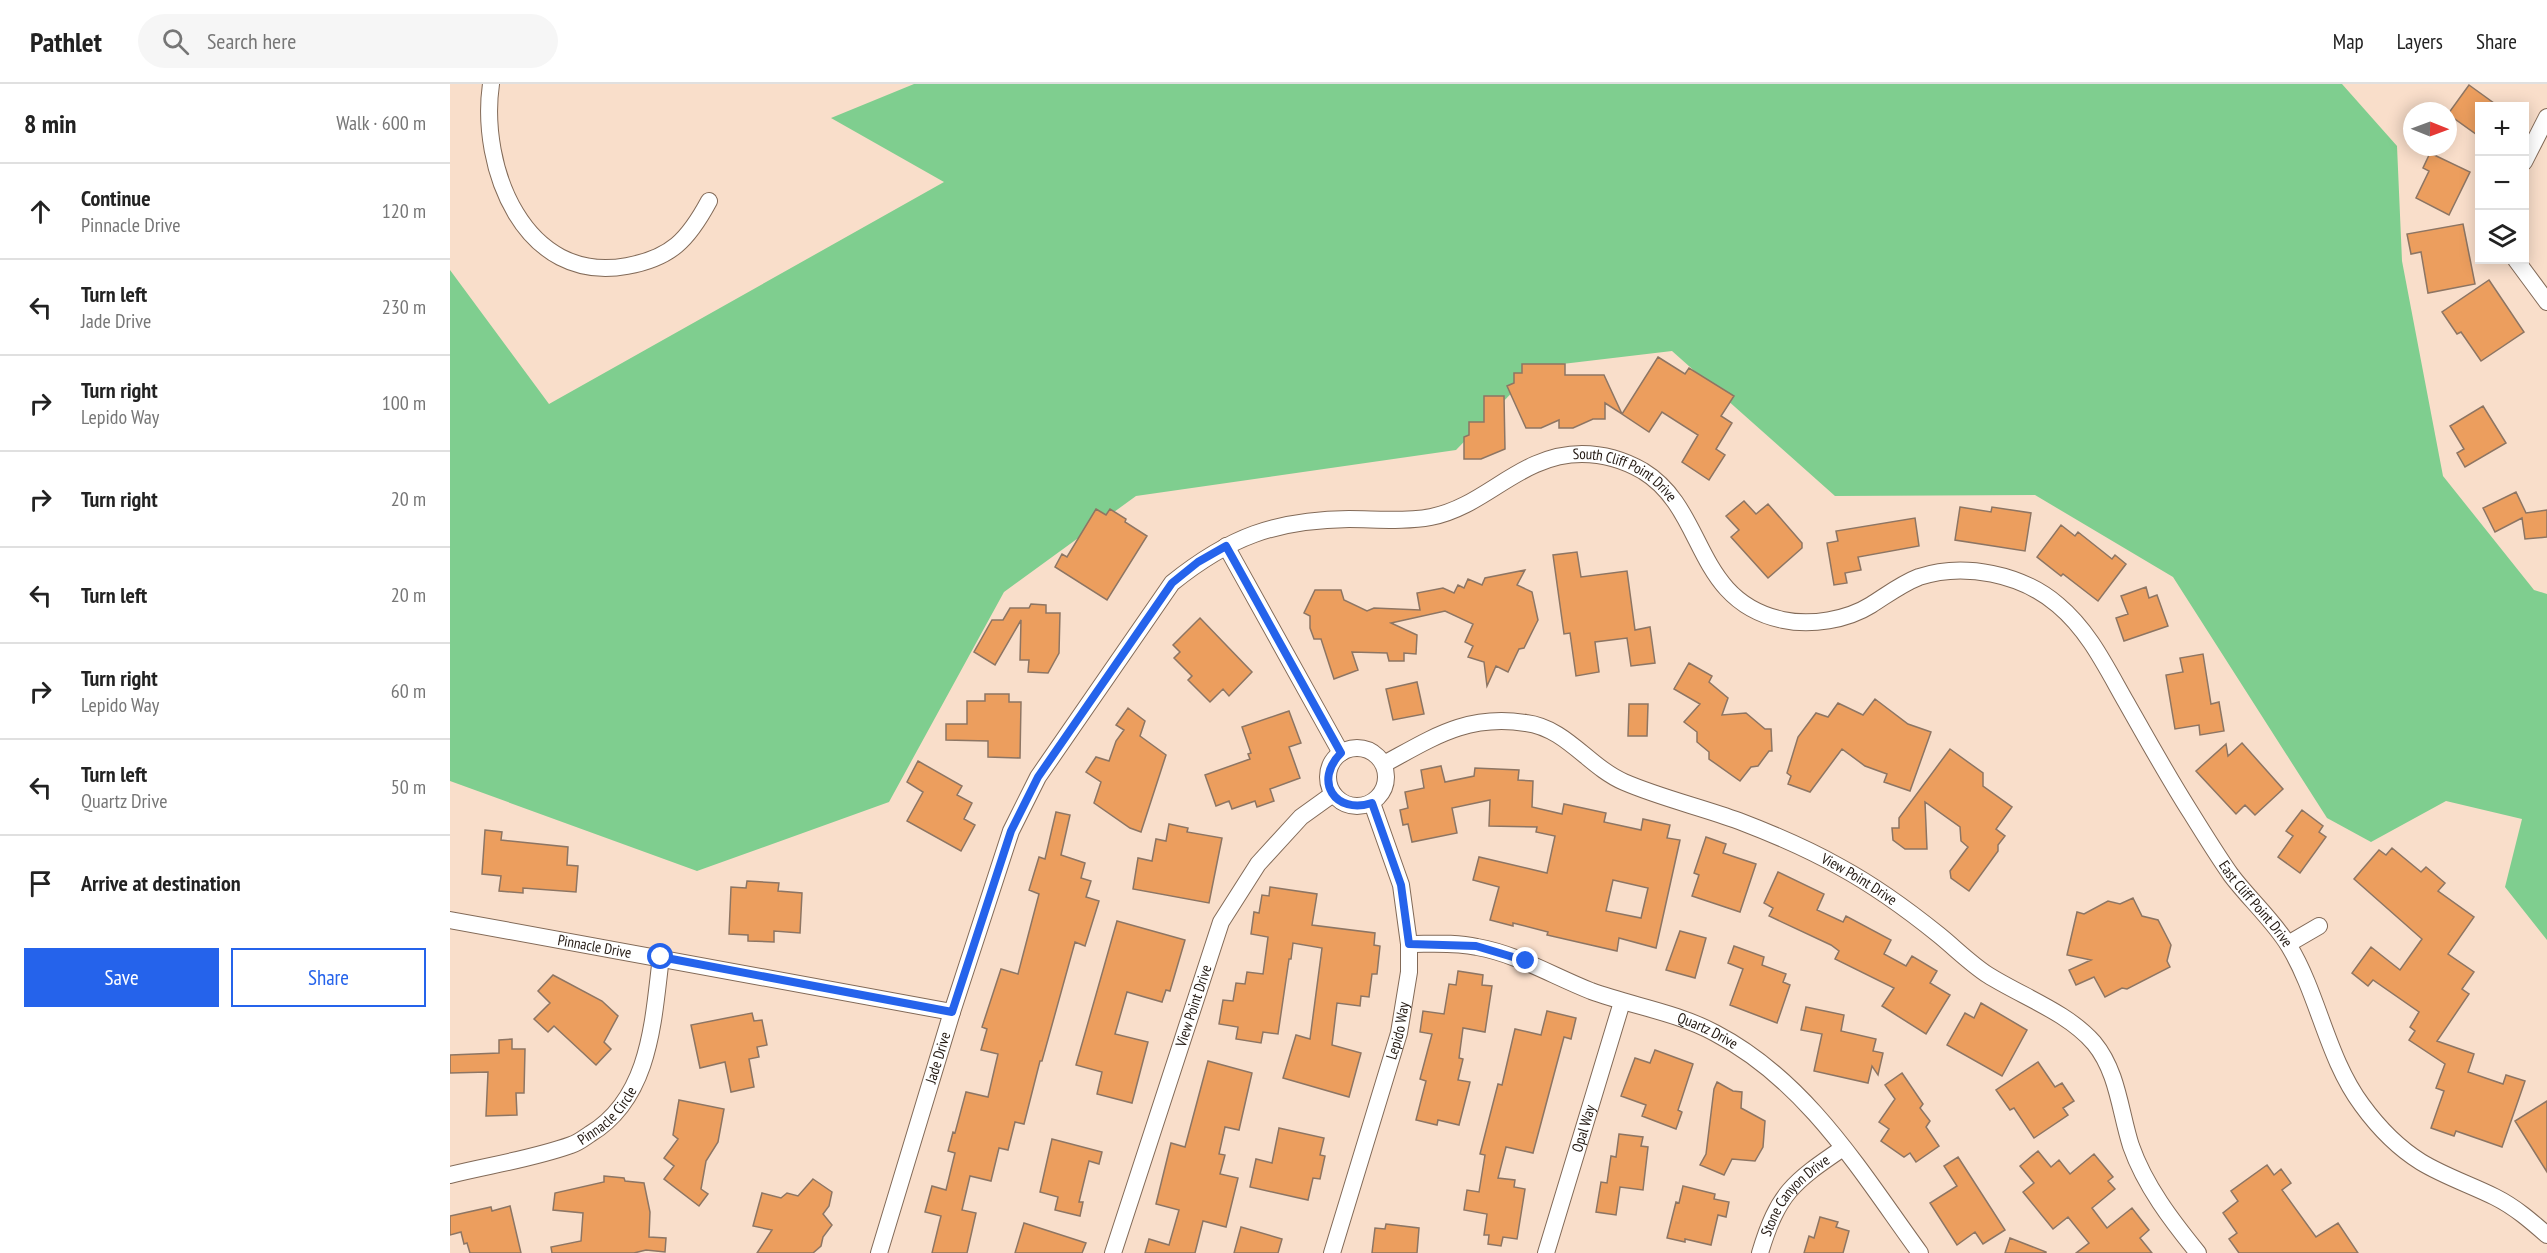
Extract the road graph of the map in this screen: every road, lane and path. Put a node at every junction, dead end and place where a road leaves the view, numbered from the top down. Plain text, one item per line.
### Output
1 (491, 84) edge
2 (2547, 117) edge
3 (2527, 156) edge
4 (709, 201) dead end
5 (2519, 264) edge
6 (2547, 302) edge
7 (1226, 546) junction
8 (1968, 571) joint
9 (1341, 753) junction
10 (1383, 764) junction
11 (1333, 794) junction
12 (1372, 803) junction
13 (450, 920) edge
14 (2319, 926) dead end
15 (1409, 944) junction
16 (2288, 944) junction
17 (661, 957) junction
18 (1622, 1002) junction
19 (952, 1012) junction
20 (1843, 1148) junction
21 (450, 1175) edge
22 (2547, 1235) edge
23 (879, 1253) edge
24 (1113, 1253) edge
25 (1332, 1253) edge
26 (1546, 1253) edge
27 (1760, 1253) edge
28 (1920, 1253) edge
29 (2198, 1253) edge

1 - 4 street
2 - 3 street
5 - 6 street
7 - 8 street, South Cliff Point Drive
7 - 9 street
7 - 19 street, Jade Drive
8 - 16 street, East Cliff Point Drive
9 - 10 street
9 - 11 street
10 - 12 street
10 - 29 street, View Point Drive
11 - 12 street
11 - 24 street, View Point Drive
12 - 15 street, Lepido Way
13 - 17 street, Pinnacle Drive
14 - 16 street
15 - 18 street, Quartz Drive
15 - 25 street, Lepido Way
16 - 22 street, East Cliff Point Drive
17 - 19 street, Pinnacle Drive
17 - 21 street, Pinnacle Circle
18 - 20 street, Quartz Drive
18 - 26 street, Opal Way
19 - 23 street, Jade Drive
20 - 27 street, Stone Canyon Drive
20 - 28 street, Quartz Drive

